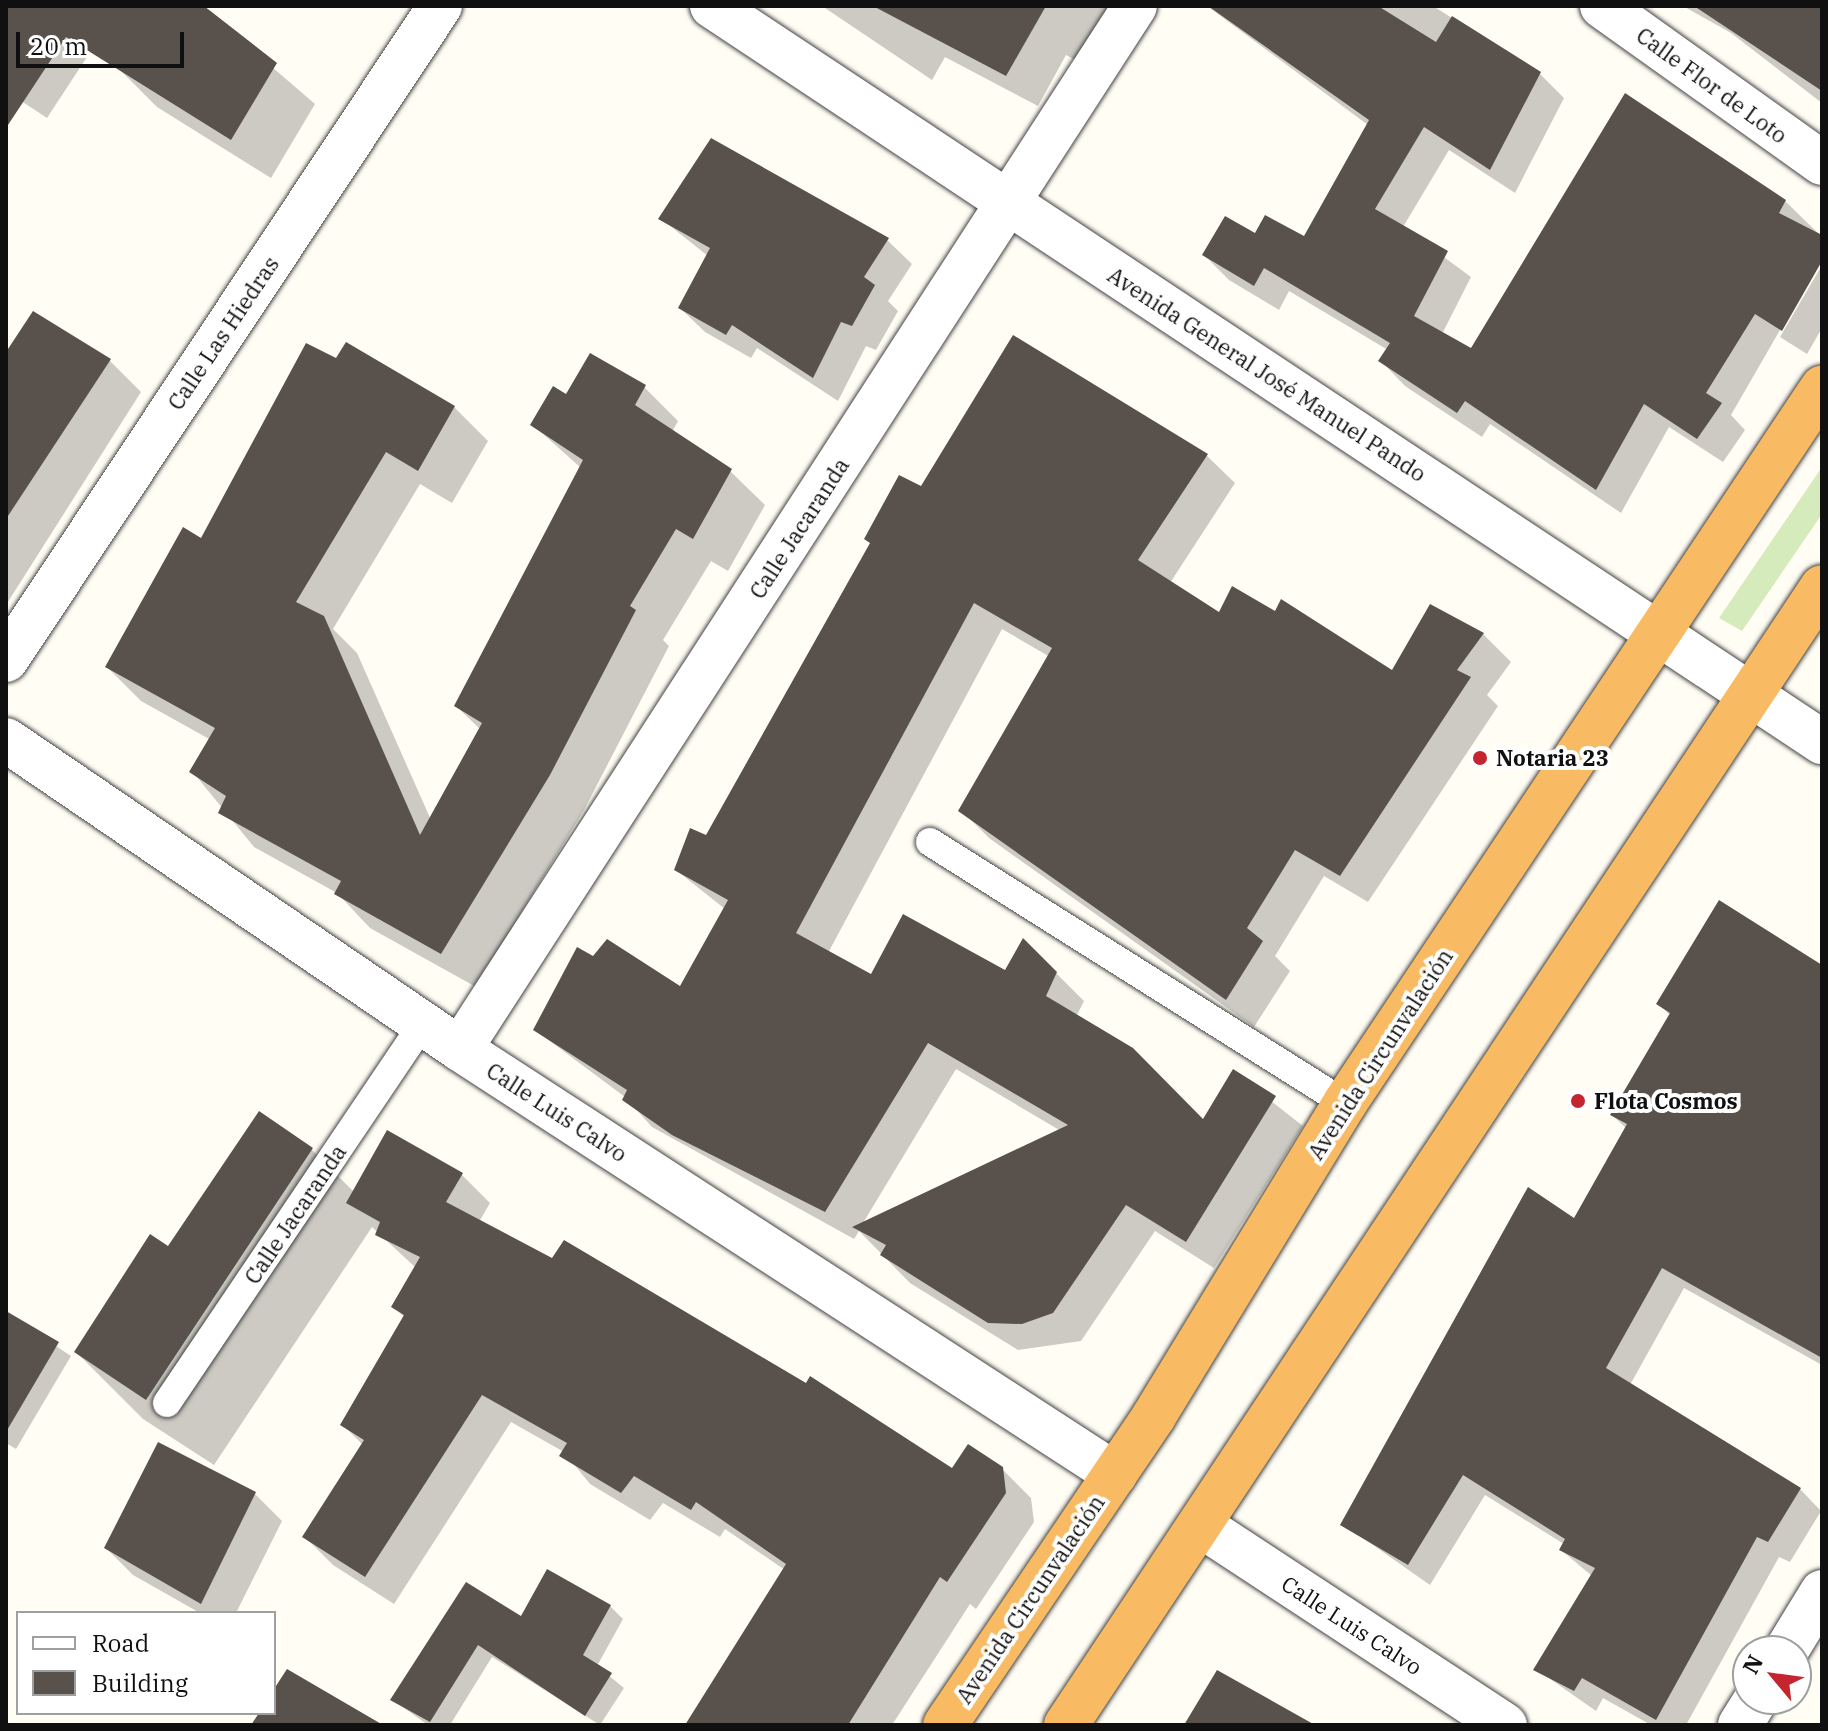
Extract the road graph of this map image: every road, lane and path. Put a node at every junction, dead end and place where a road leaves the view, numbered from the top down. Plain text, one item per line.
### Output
1 (440, 6) edge
2 (712, 6) edge
3 (1135, 6) edge
4 (1602, 6) edge
5 (1822, 163) edge
6 (1010, 205) junction
7 (1822, 388) edge
8 (1822, 587) edge
9 (1658, 631) junction
10 (6, 660) edge
11 (1749, 695) junction
12 (6, 740) edge
13 (1822, 742) edge
14 (930, 842) dead end
15 (423, 1024) junction
16 (460, 1049) junction
17 (1345, 1103) junction
18 (167, 1403) dead end
19 (1115, 1474) junction
20 (1200, 1525) junction
21 (1822, 1592) edge
22 (1796, 1635) edge
23 (945, 1725) edge
24 (1066, 1725) edge
25 (1505, 1725) edge

1 - 10 street, Calle Las Hiedras
2 - 6 street, Avenida General José Manuel Pando
3 - 6 street, Calle Jacaranda
4 - 5 street, Calle Flor de Loto
6 - 9 street, Avenida General José Manuel Pando
6 - 16 street, Calle Jacaranda
7 - 9 highway, Avenida Circunvalación
8 - 11 highway
9 - 11 street, Avenida General José Manuel Pando
9 - 17 highway, Avenida Circunvalación
11 - 13 street, Avenida General José Manuel Pando
11 - 20 highway
12 - 15 street, Calle Luis Calvo
14 - 17 lane
15 - 16 street, Calle Luis Calvo
15 - 18 lane, Calle Jacaranda
16 - 19 street, Calle Luis Calvo
17 - 19 highway, Avenida Circunvalación
19 - 23 highway, Avenida Circunvalación
20 - 24 highway
20 - 25 street, Calle Luis Calvo
21 - 22 street

